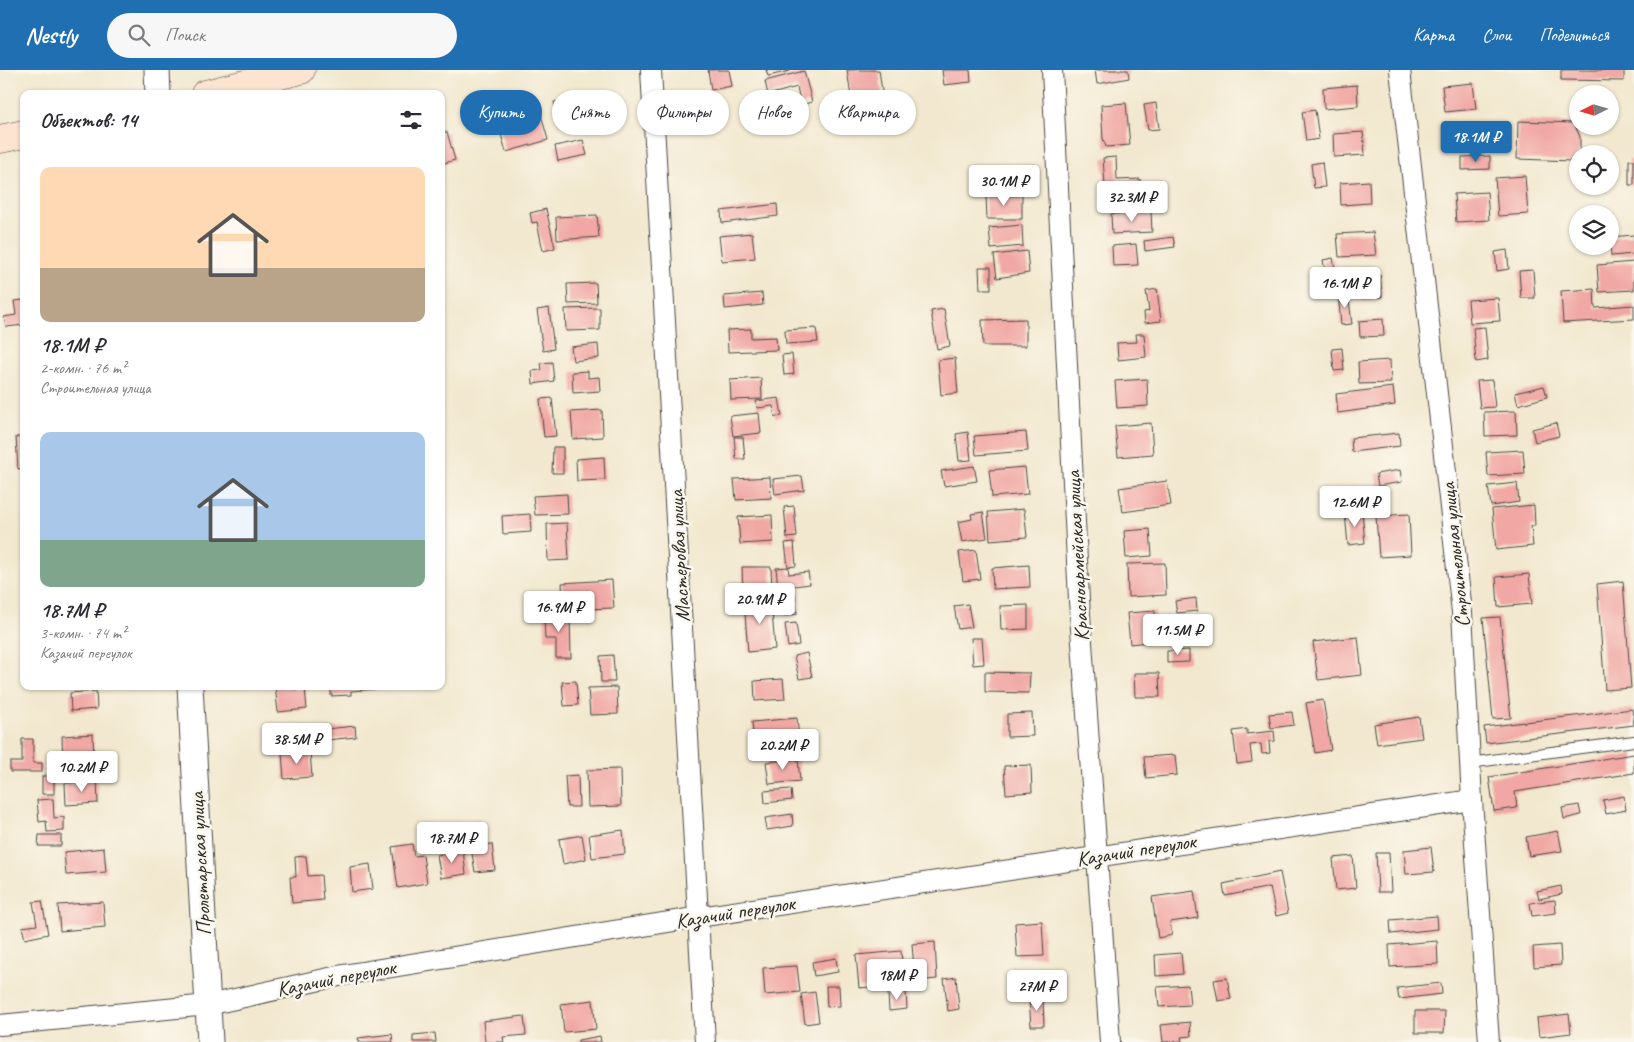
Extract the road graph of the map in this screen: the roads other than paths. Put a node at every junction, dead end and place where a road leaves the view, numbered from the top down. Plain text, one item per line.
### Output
1 (157, 70) edge
2 (301, 70) edge
3 (651, 70) edge
4 (1052, 70) edge
5 (1400, 70) edge
6 (158, 90) edge
7 (221, 90) edge
8 (20, 135) edge
9 (0, 139) edge
10 (190, 690) edge
11 (1634, 741) edge
12 (1470, 763) junction
13 (1472, 800) junction
14 (1096, 856) junction
15 (699, 917) junction
16 (208, 1005) junction
17 (0, 1025) edge
18 (210, 1042) edge
19 (706, 1042) edge
20 (1110, 1042) edge
21 (1489, 1042) edge

1 - 6 street
2 - 7 main road
3 - 15 street, Мастеровая улица
4 - 14 street, Красноармейская улица
5 - 12 street, Строительная улица
8 - 9 main road
10 - 16 street, Пролетарская улица
11 - 12 lane
12 - 13 street, Строительная улица
13 - 14 street, Казачий переулок
13 - 21 street, Строительная улица
14 - 15 street, Казачий переулок
14 - 20 street, Красноармейская улица
15 - 16 street, Казачий переулок
15 - 19 street, Мастеровая улица
16 - 17 street, Казачий переулок
16 - 18 street, Пролетарская улица

